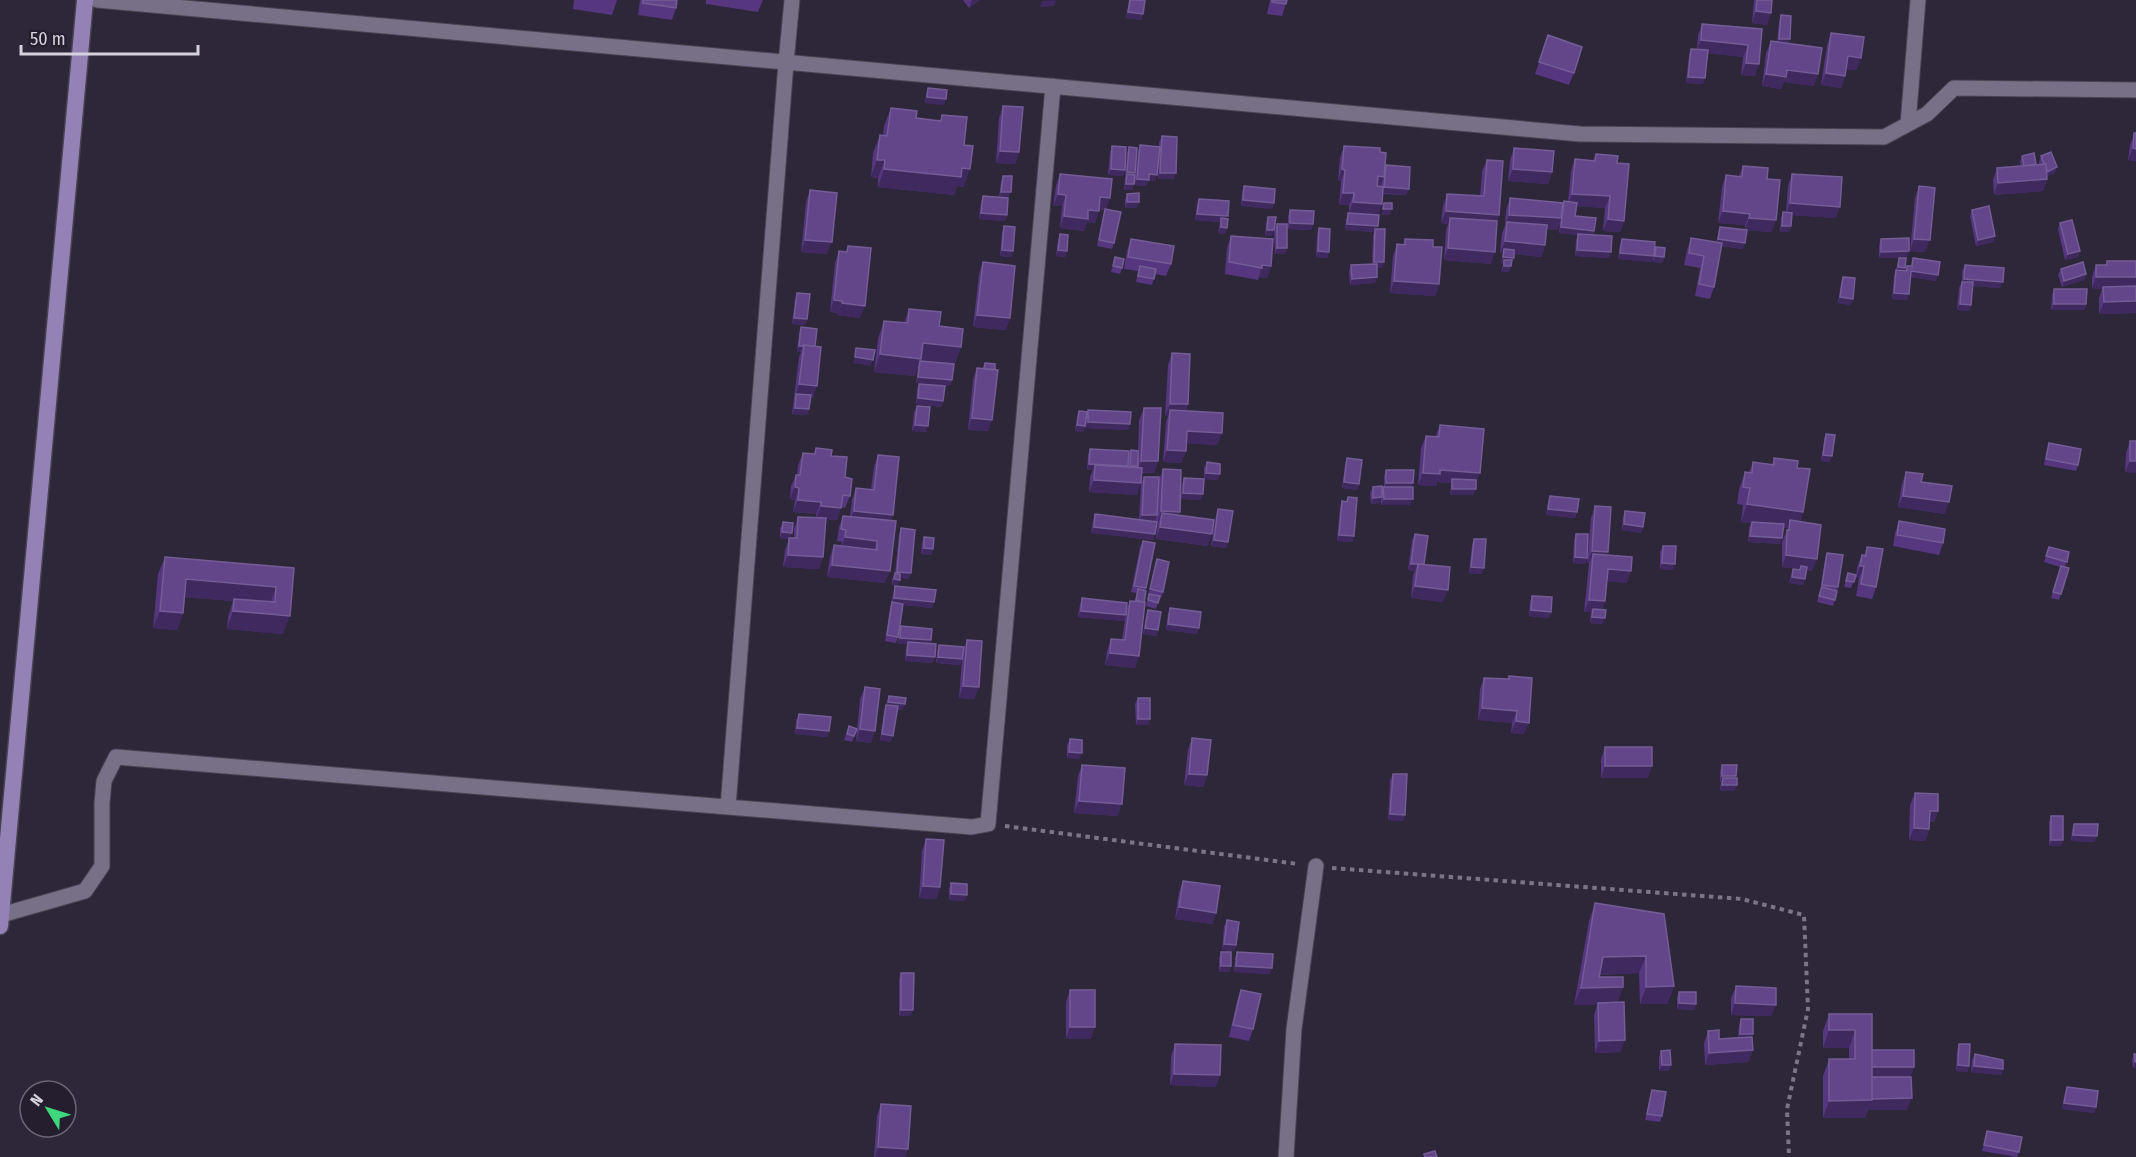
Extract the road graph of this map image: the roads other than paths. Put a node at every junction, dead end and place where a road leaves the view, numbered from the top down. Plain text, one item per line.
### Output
1 (85, 0) edge
2 (97, 0) edge
3 (792, 0) edge
4 (1918, 0) edge
5 (786, 63) junction
6 (1053, 86) junction
7 (2136, 90) edge
8 (1908, 124) junction
9 (7, 781) edge
10 (729, 807) junction
11 (1316, 867) dead end
12 (1, 920) edge
13 (1286, 1157) edge

1 - 9 highway
2 - 5 street
3 - 5 street
4 - 8 street
5 - 6 street
5 - 10 street
6 - 8 street
6 - 10 street
7 - 8 street
9 - 12 highway
10 - 12 street
11 - 13 street

